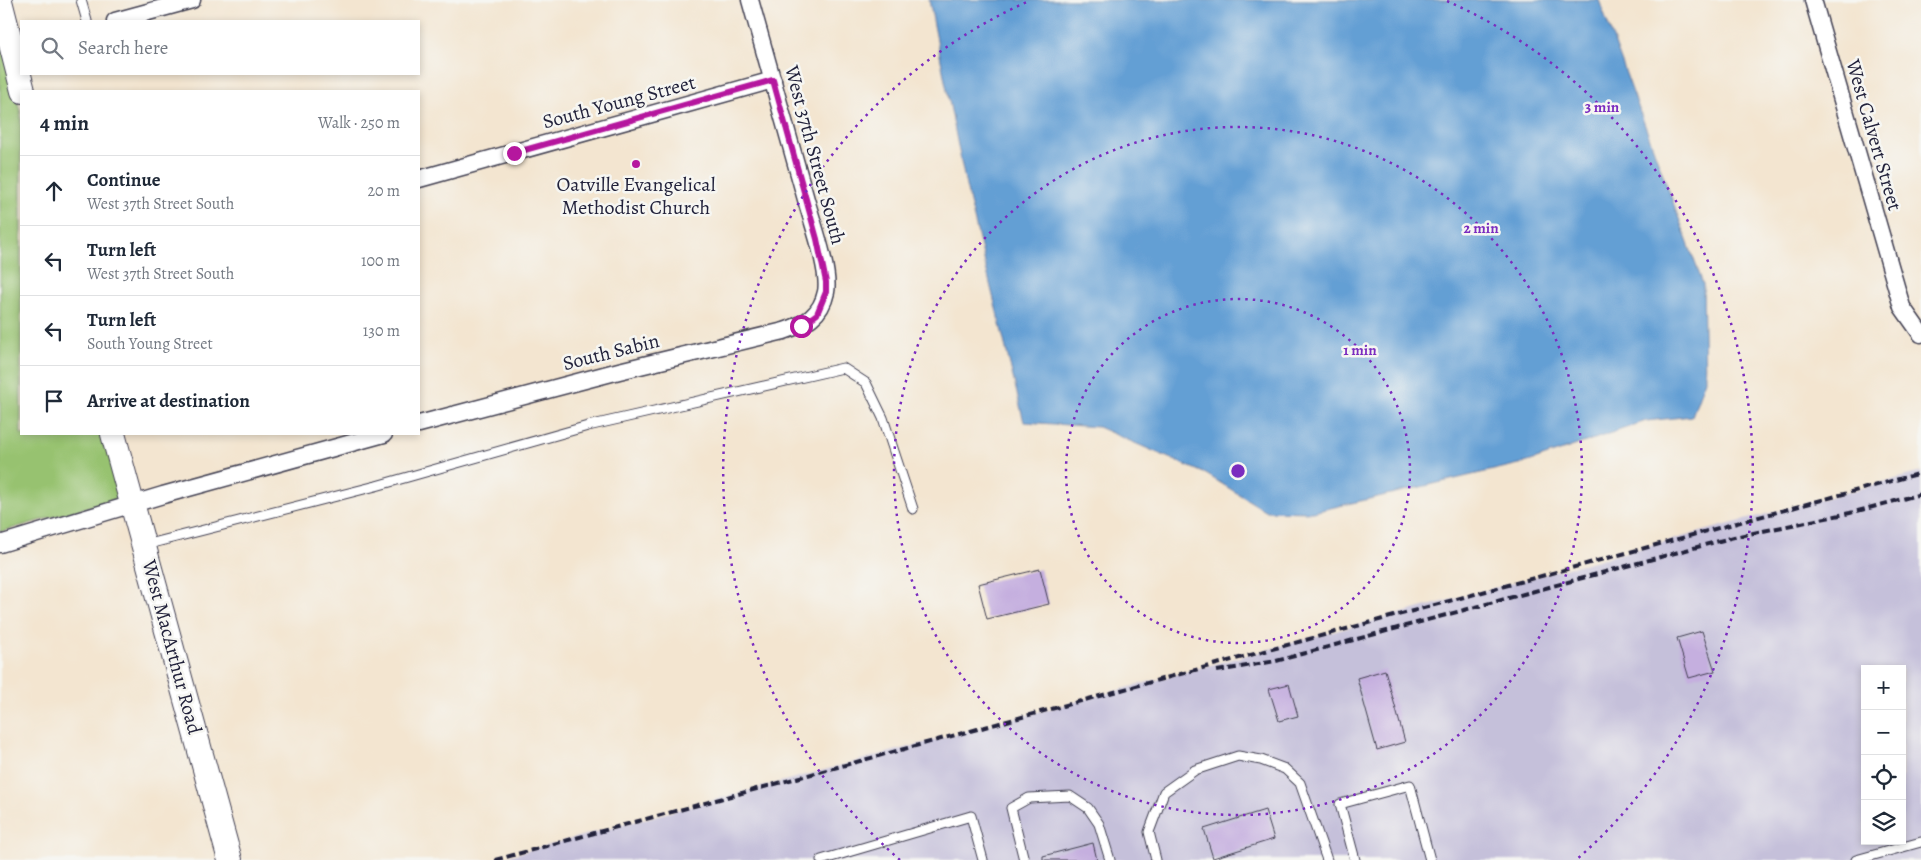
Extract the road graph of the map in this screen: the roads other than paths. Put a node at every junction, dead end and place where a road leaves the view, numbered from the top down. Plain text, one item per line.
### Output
1 (81, 0) edge
2 (192, 0) edge
3 (750, 0) edge
4 (1814, 0) edge
5 (0, 1) edge
6 (151, 16) edge
7 (87, 20) edge
8 (122, 20) edge
9 (17, 49) edge
10 (20, 70) edge
11 (21, 75) edge
12 (773, 80) junction
13 (23, 90) edge
14 (420, 179) edge
15 (812, 319) joint
16 (1921, 334) edge
17 (420, 424) edge
18 (113, 435) edge
19 (380, 435) edge
20 (133, 506) junction
21 (913, 510) dead end
22 (0, 544) edge
23 (144, 545) junction
24 (1921, 842) edge
25 (230, 860) edge
26 (821, 860) edge
27 (983, 860) edge
28 (1024, 860) edge
29 (1110, 860) edge
30 (1156, 860) edge
31 (1327, 860) edge
32 (1356, 860) edge
33 (1430, 860) edge
34 (1856, 860) edge

1 - 7 lane
2 - 6 street
3 - 12 street, West 37th Street South
4 - 16 street, West Calvert Street
5 - 9 street
6 - 8 street
9 - 10 street
11 - 13 street
12 - 14 street, South Young Street
12 - 15 street, West 37th Street South
15 - 17 street, South Sabin
18 - 20 street, West MacArthur Road
19 - 20 street
20 - 22 street
20 - 23 street, West MacArthur Road
21 - 23 lane
23 - 25 street, West MacArthur Road
24 - 34 lane
26 - 27 lane
28 - 29 lane
30 - 31 lane
32 - 33 lane

